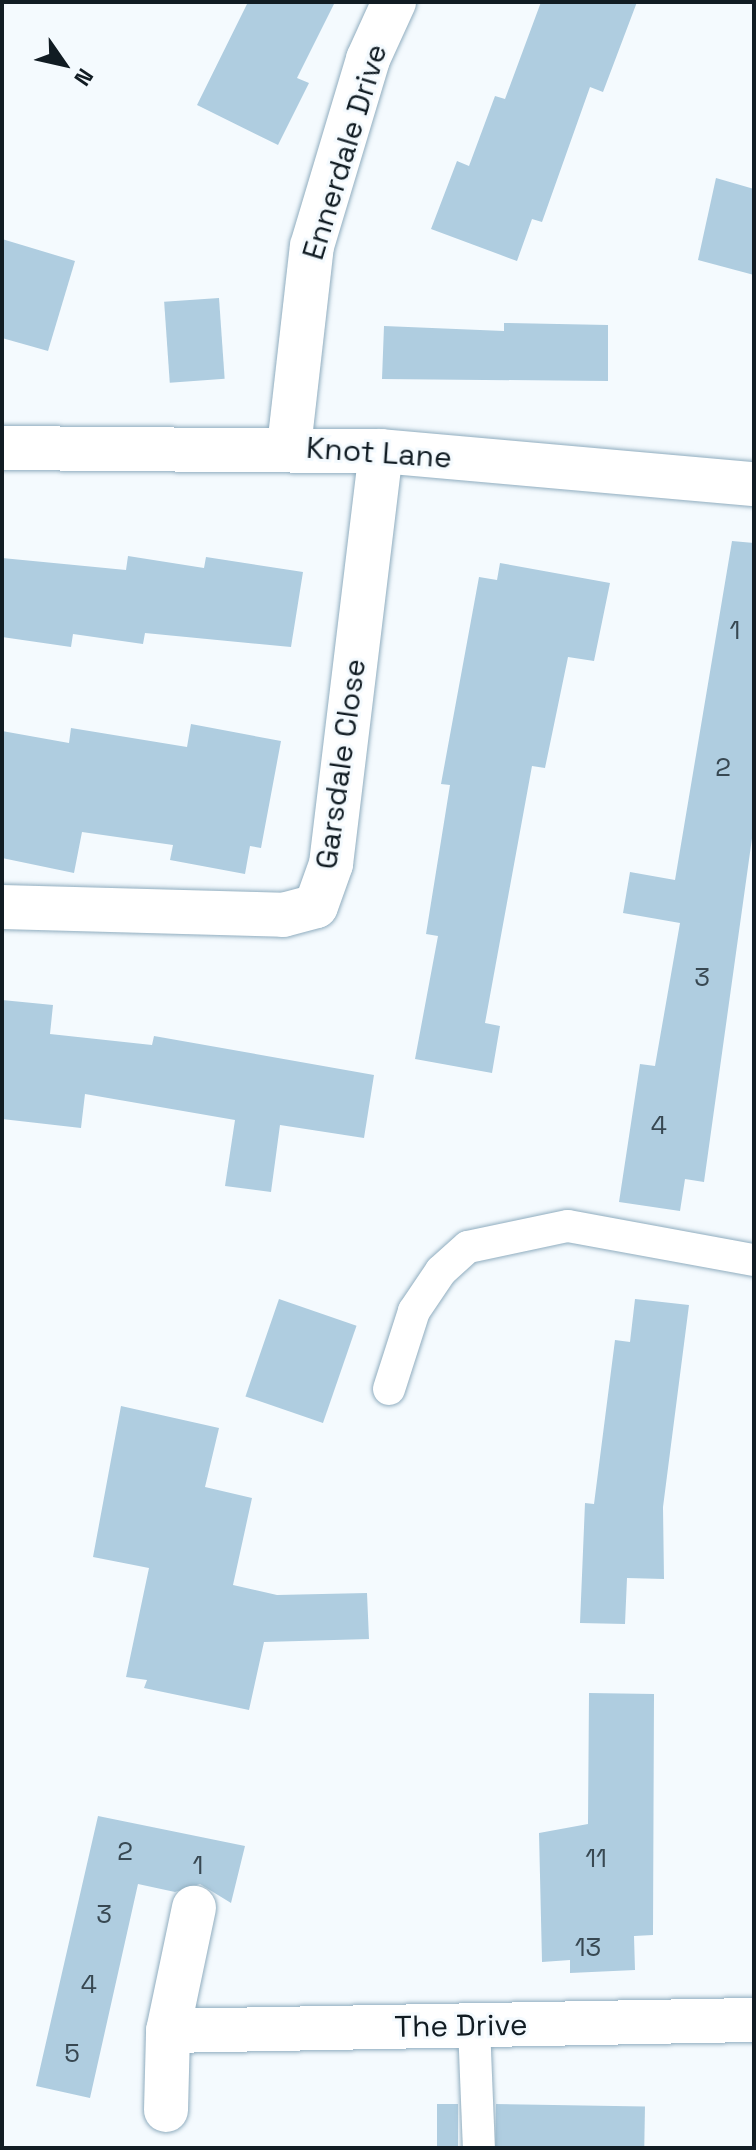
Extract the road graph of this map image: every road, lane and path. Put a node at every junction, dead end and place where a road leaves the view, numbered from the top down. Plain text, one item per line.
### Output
1 (394, 2) edge
2 (289, 447) junction
3 (2, 448) edge
4 (381, 451) junction
5 (754, 484) edge
6 (2, 907) edge
7 (754, 1260) edge
8 (389, 1389) dead end
9 (194, 1908) dead end
10 (754, 2020) edge
11 (474, 2026) junction
12 (168, 2031) junction
13 (166, 2110) dead end
14 (479, 2148) edge

1 - 2 street, Ennerdale Drive
2 - 3 street, Knot Lane
2 - 4 street, Knot Lane
4 - 5 street, Knot Lane
4 - 6 street, Garsdale Close
7 - 8 lane
9 - 12 street
10 - 11 street, The Drive
11 - 12 street, The Drive
11 - 14 lane
12 - 13 street

